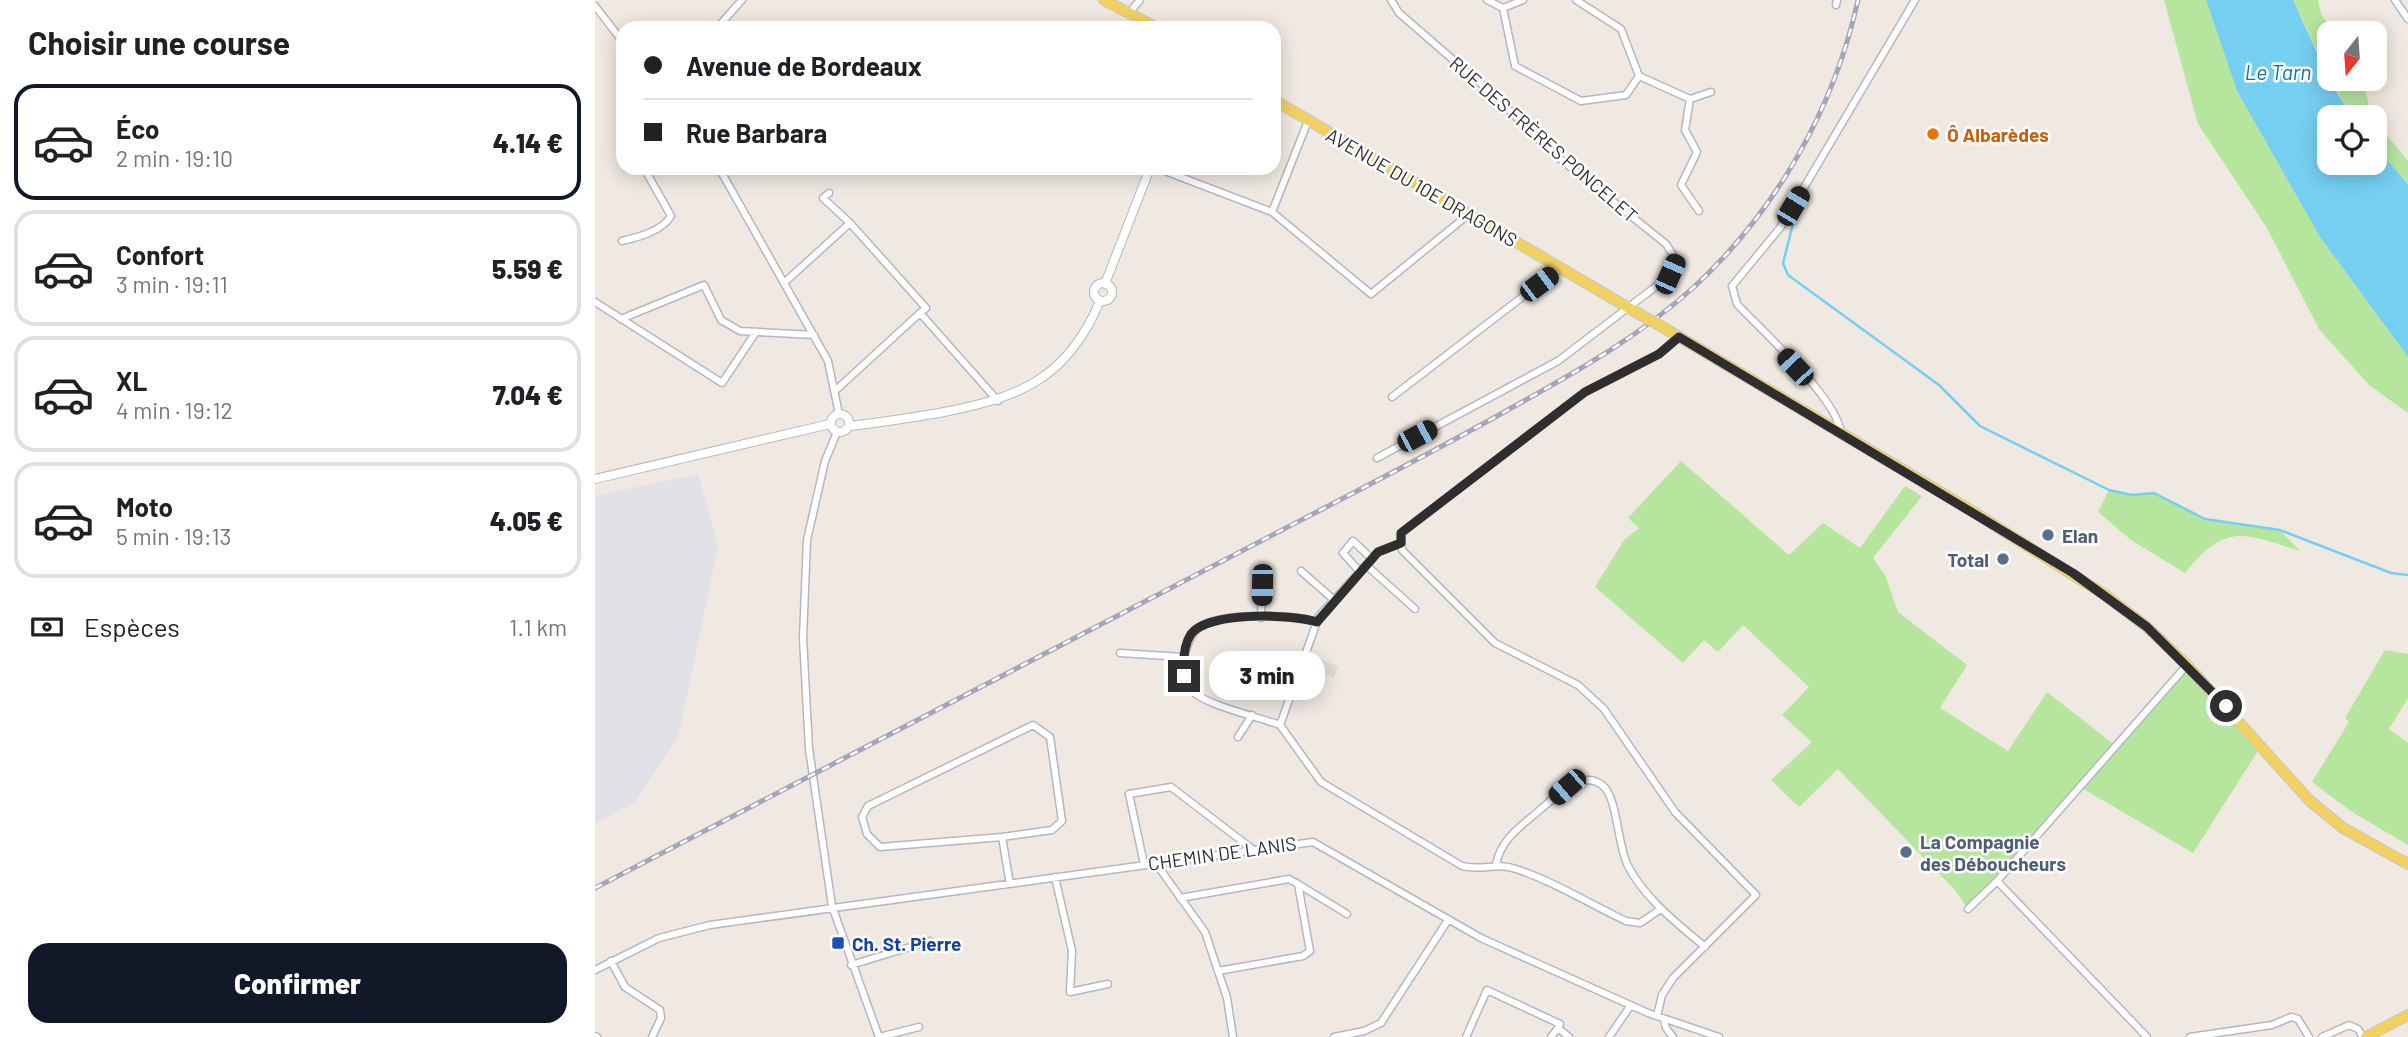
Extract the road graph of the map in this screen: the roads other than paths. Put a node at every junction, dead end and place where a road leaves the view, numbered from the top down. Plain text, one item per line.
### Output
1 (742, 0) edge
2 (1104, 0) edge
3 (1140, 0) edge
4 (1391, 0) edge
5 (1487, 0) edge
6 (1523, 0) edge
7 (1576, 0) edge
8 (1915, 0) edge
9 (2395, 0) edge
10 (595, 6) edge
11 (1503, 8) junction
12 (1129, 13) junction
13 (2408, 19) edge
14 (723, 21) edge
15 (1140, 21) edge
16 (1144, 21) edge
17 (616, 33) edge
18 (1639, 76) junction
19 (1711, 92) dead end
20 (1690, 99) junction
21 (1281, 104) edge
22 (1308, 121) junction
23 (648, 175) edge
24 (723, 175) edge
25 (1147, 175) edge
26 (1175, 175) edge
27 (829, 193) dead end
28 (1699, 211) dead end
29 (1272, 212) junction
30 (1469, 214) junction
31 (850, 223) junction
32 (622, 241) dead end
33 (1560, 268) junction
34 (785, 282) junction
35 (595, 302) edge
36 (1631, 309) junction
37 (920, 313) junction
38 (621, 319) junction
39 (756, 332) junction
40 (814, 335) junction
41 (1679, 337) junction
42 (836, 390) junction
43 (1392, 397) dead end
44 (998, 401) junction
45 (839, 414) junction
46 (830, 424) junction
47 (849, 426) junction
48 (837, 432) junction
49 (1841, 432) junction
50 (1377, 457) dead end
51 (595, 479) edge
52 (1401, 543) junction
53 (1372, 559) junction
54 (1366, 565) junction
55 (1301, 571) dead end
56 (1360, 572) junction
57 (1262, 585) dead end
58 (1334, 600) junction
59 (1415, 609) dead end
60 (1261, 618) junction
61 (1317, 622) junction
62 (1120, 653) dead end
63 (1183, 657) junction
64 (2187, 665) junction
65 (1252, 715) junction
66 (1280, 725) junction
67 (1238, 737) dead end
68 (1002, 837) junction
69 (1251, 848) junction
70 (1155, 862) junction
71 (1145, 864) junction
72 (1496, 864) junction
73 (2408, 864) edge
74 (1055, 877) junction
75 (1997, 881) junction
76 (1010, 884) junction
77 (1298, 884) junction
78 (1180, 898) junction
79 (832, 906) junction
80 (1661, 909) junction
81 (1968, 909) dead end
82 (1347, 914) dead end
83 (1448, 920) junction
84 (930, 942) dead end
85 (1705, 947) junction
86 (611, 961) junction
87 (851, 965) junction
88 (595, 970) edge
89 (1218, 971) junction
90 (1108, 984) dead end
91 (1631, 1005) junction
92 (2408, 1015) edge
93 (1661, 1018) junction
94 (919, 1027) dead end
95 (1558, 1028) junction
96 (652, 1037) edge
97 (879, 1037) edge
98 (1233, 1037) edge
99 (1334, 1037) edge
100 (1466, 1037) edge
101 (1551, 1037) edge
102 (1569, 1037) edge
103 (1609, 1037) edge
104 (1673, 1037) edge
105 (1719, 1037) edge
106 (2147, 1037) edge
107 (2190, 1037) edge
108 (2309, 1037) edge
109 (2322, 1037) edge
110 (2365, 1037) edge

1 - 14 street
2 - 12 main road
3 - 12 street
4 - 36 street, RUE DES FRÈRES PONCELET
5 - 11 street
6 - 11 street
7 - 18 street
8 - 49 street
9 - 13 street
10 - 17 street
11 - 18 street
12 - 15 main road
12 - 16 main road
18 - 20 street
19 - 20 street
20 - 28 street
21 - 22 main road, AVENUE DU 10E DRAGONS
22 - 29 street
22 - 30 main road, AVENUE DU 10E DRAGONS
23 - 32 street
24 - 34 street
25 - 44 street
26 - 29 street
27 - 31 street
29 - 30 street
30 - 33 main road, AVENUE DU 10E DRAGONS
31 - 34 street
31 - 37 street
33 - 36 main road, AVENUE DU 10E DRAGONS
33 - 43 street
34 - 40 street
35 - 38 street
36 - 41 main road, AVENUE DU 10E DRAGONS, bridge
36 - 50 street
37 - 42 street
37 - 44 street
38 - 39 street
38 - 39 street
39 - 40 street
40 - 42 street
41 - 49 main road, AVENUE DU 10E DRAGONS
41 - 52 street
42 - 45 street
44 - 47 street
45 - 46 street
45 - 47 street
46 - 48 street
46 - 51 street
47 - 48 street
48 - 79 street
49 - 64 main road, AVENUE DU 10E DRAGONS
52 - 53 street
52 - 85 street
53 - 54 street
53 - 56 street
54 - 56 street
54 - 59 street
55 - 58 street
56 - 58 street
57 - 60 street
58 - 61 street
60 - 61 street
60 - 63 street
61 - 66 street
62 - 63 street
63 - 65 street
64 - 73 main road, AVENUE DU 10E DRAGONS
64 - 75 street
65 - 66 street
65 - 67 street
66 - 72 street
68 - 68 street
68 - 76 street
69 - 70 street, CHEMIN DE LANIS
69 - 71 street
69 - 83 street, CHEMIN DE LANIS
70 - 71 street, CHEMIN DE LANIS
70 - 78 street
71 - 74 street, CHEMIN DE LANIS
72 - 80 street
72 - 80 street
74 - 76 street, CHEMIN DE LANIS
74 - 90 street
75 - 81 street
75 - 106 street
76 - 79 street, CHEMIN DE LANIS
77 - 78 street
77 - 82 street
77 - 89 street
78 - 89 street
79 - 86 street, CHEMIN DE LANIS
79 - 87 street
80 - 85 street
83 - 91 street, CHEMIN DE LANIS
83 - 99 street
84 - 87 street
85 - 93 street
86 - 88 street, CHEMIN DE LANIS
86 - 96 street
87 - 97 street
89 - 98 street
91 - 93 street, CHEMIN DE LANIS
91 - 103 street
92 - 110 main road
93 - 104 street
93 - 105 street, CHEMIN DE LANIS
94 - 97 street
95 - 100 street
95 - 101 street
95 - 102 street
107 - 108 street
109 - 110 street

